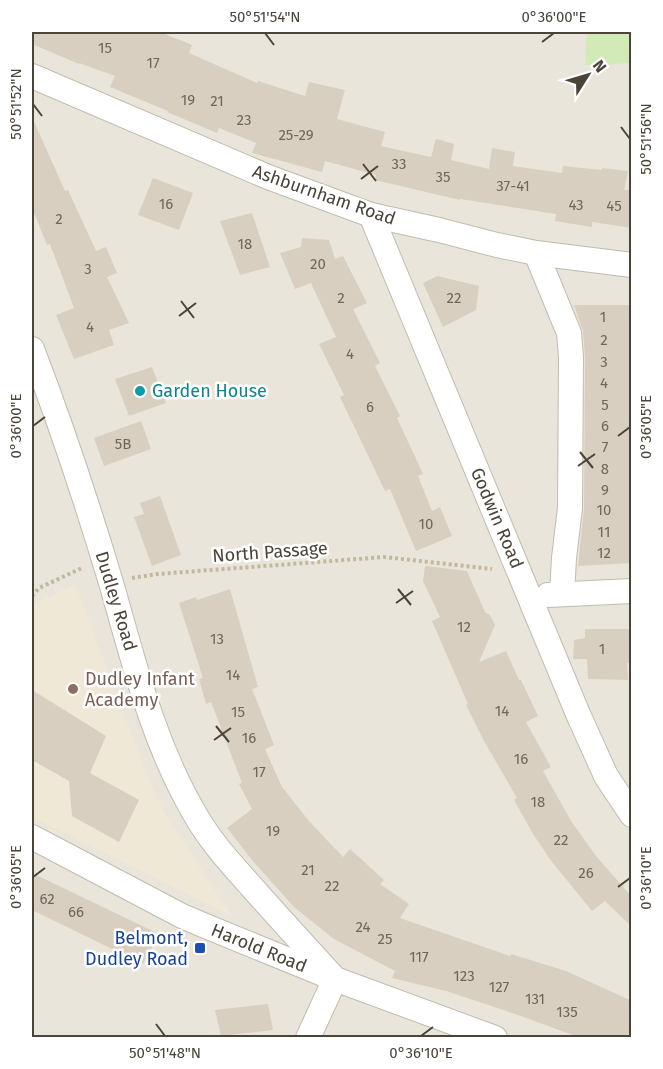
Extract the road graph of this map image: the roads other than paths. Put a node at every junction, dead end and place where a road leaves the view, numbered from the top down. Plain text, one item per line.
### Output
1 (32, 76) edge
2 (371, 215) junction
3 (536, 253) junction
4 (632, 265) edge
5 (32, 349) edge
6 (632, 591) edge
7 (562, 594) junction
8 (530, 597) junction
9 (632, 816) edge
10 (32, 837) edge
11 (335, 979) junction
12 (308, 1038) edge
13 (495, 1038) edge

1 - 2 street, Ashburnham Road
2 - 3 street, Ashburnham Road
2 - 8 street, Godwin Road
3 - 4 street, Ashburnham Road
3 - 7 street
5 - 11 street, Dudley Road
6 - 7 street
7 - 8 street
8 - 9 street, Godwin Road
10 - 11 street, Harold Road
11 - 12 street
11 - 13 street, Harold Road

